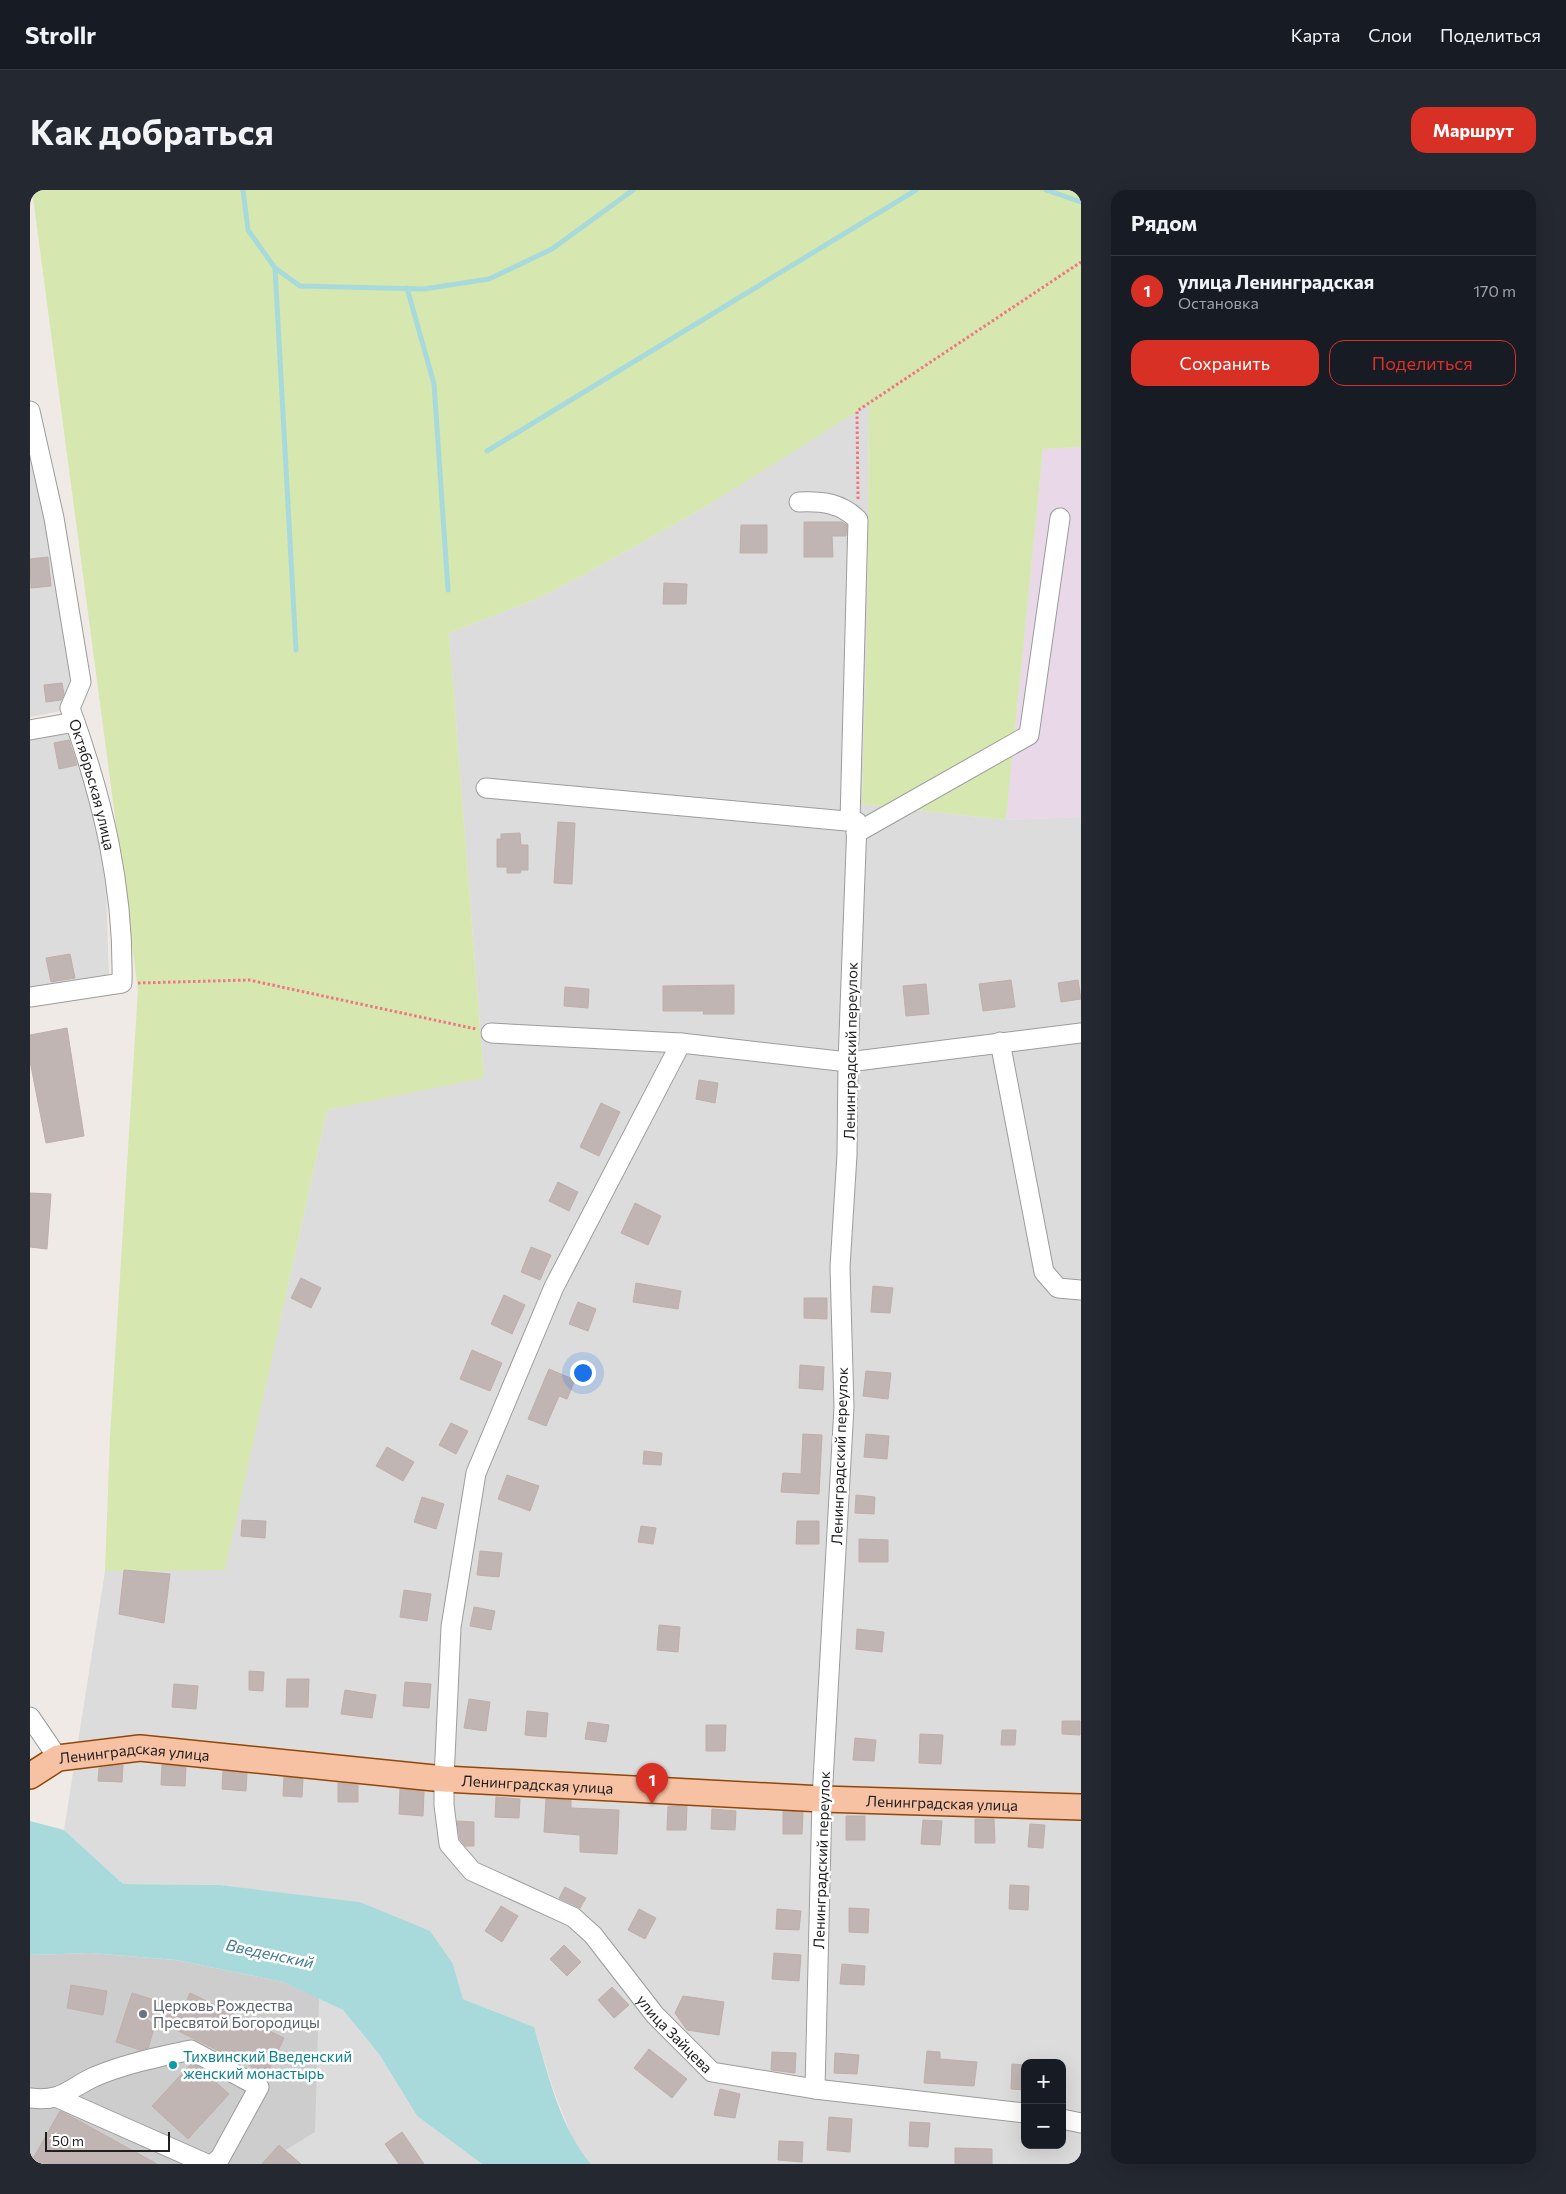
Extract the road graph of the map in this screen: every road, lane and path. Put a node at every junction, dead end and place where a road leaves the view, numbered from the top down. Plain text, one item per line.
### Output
1 (1081, 262) edge
2 (30, 411) edge
3 (799, 502) dead end
4 (1060, 518) dead end
5 (858, 520) junction
6 (75, 722) junction
7 (30, 730) edge
8 (486, 788) dead end
9 (854, 825) junction
10 (122, 983) junction
11 (30, 997) edge
12 (491, 1033) joint
13 (1081, 1034) edge
14 (1000, 1042) junction
15 (681, 1043) junction
16 (848, 1062) junction
17 (1081, 1290) edge
18 (30, 1717) edge
19 (58, 1758) junction
20 (30, 1776) edge
21 (444, 1779) junction
22 (822, 1799) junction
23 (1081, 1807) edge
24 (815, 2090) junction
25 (30, 2098) edge
26 (58, 2098) junction
27 (1021, 2113) edge
28 (1066, 2121) edge
29 (1081, 2123) edge
30 (207, 2164) edge
31 (213, 2164) edge

1 - 5 path
2 - 6 street, Октябрьская улица
3 - 5 street
4 - 9 street
5 - 9 street, Ленинградский переулок
6 - 7 street
6 - 10 street, Октябрьская улица
8 - 9 street
9 - 16 street, Ленинградский переулок
10 - 11 street
10 - 12 path
12 - 15 street
13 - 14 street
14 - 16 street
14 - 17 street
15 - 16 street
15 - 21 street, улица Зайцева
16 - 22 street, Ленинградский переулок
18 - 19 street
19 - 20 main road, Ленинградская улица
19 - 21 main road, Ленинградская улица
21 - 22 main road, Ленинградская улица
21 - 24 street, улица Зайцева
22 - 23 main road, Ленинградская улица
22 - 24 street, Ленинградский переулок
24 - 27 street, улица Зайцева
25 - 26 street
26 - 30 street
26 - 31 street
28 - 29 street

